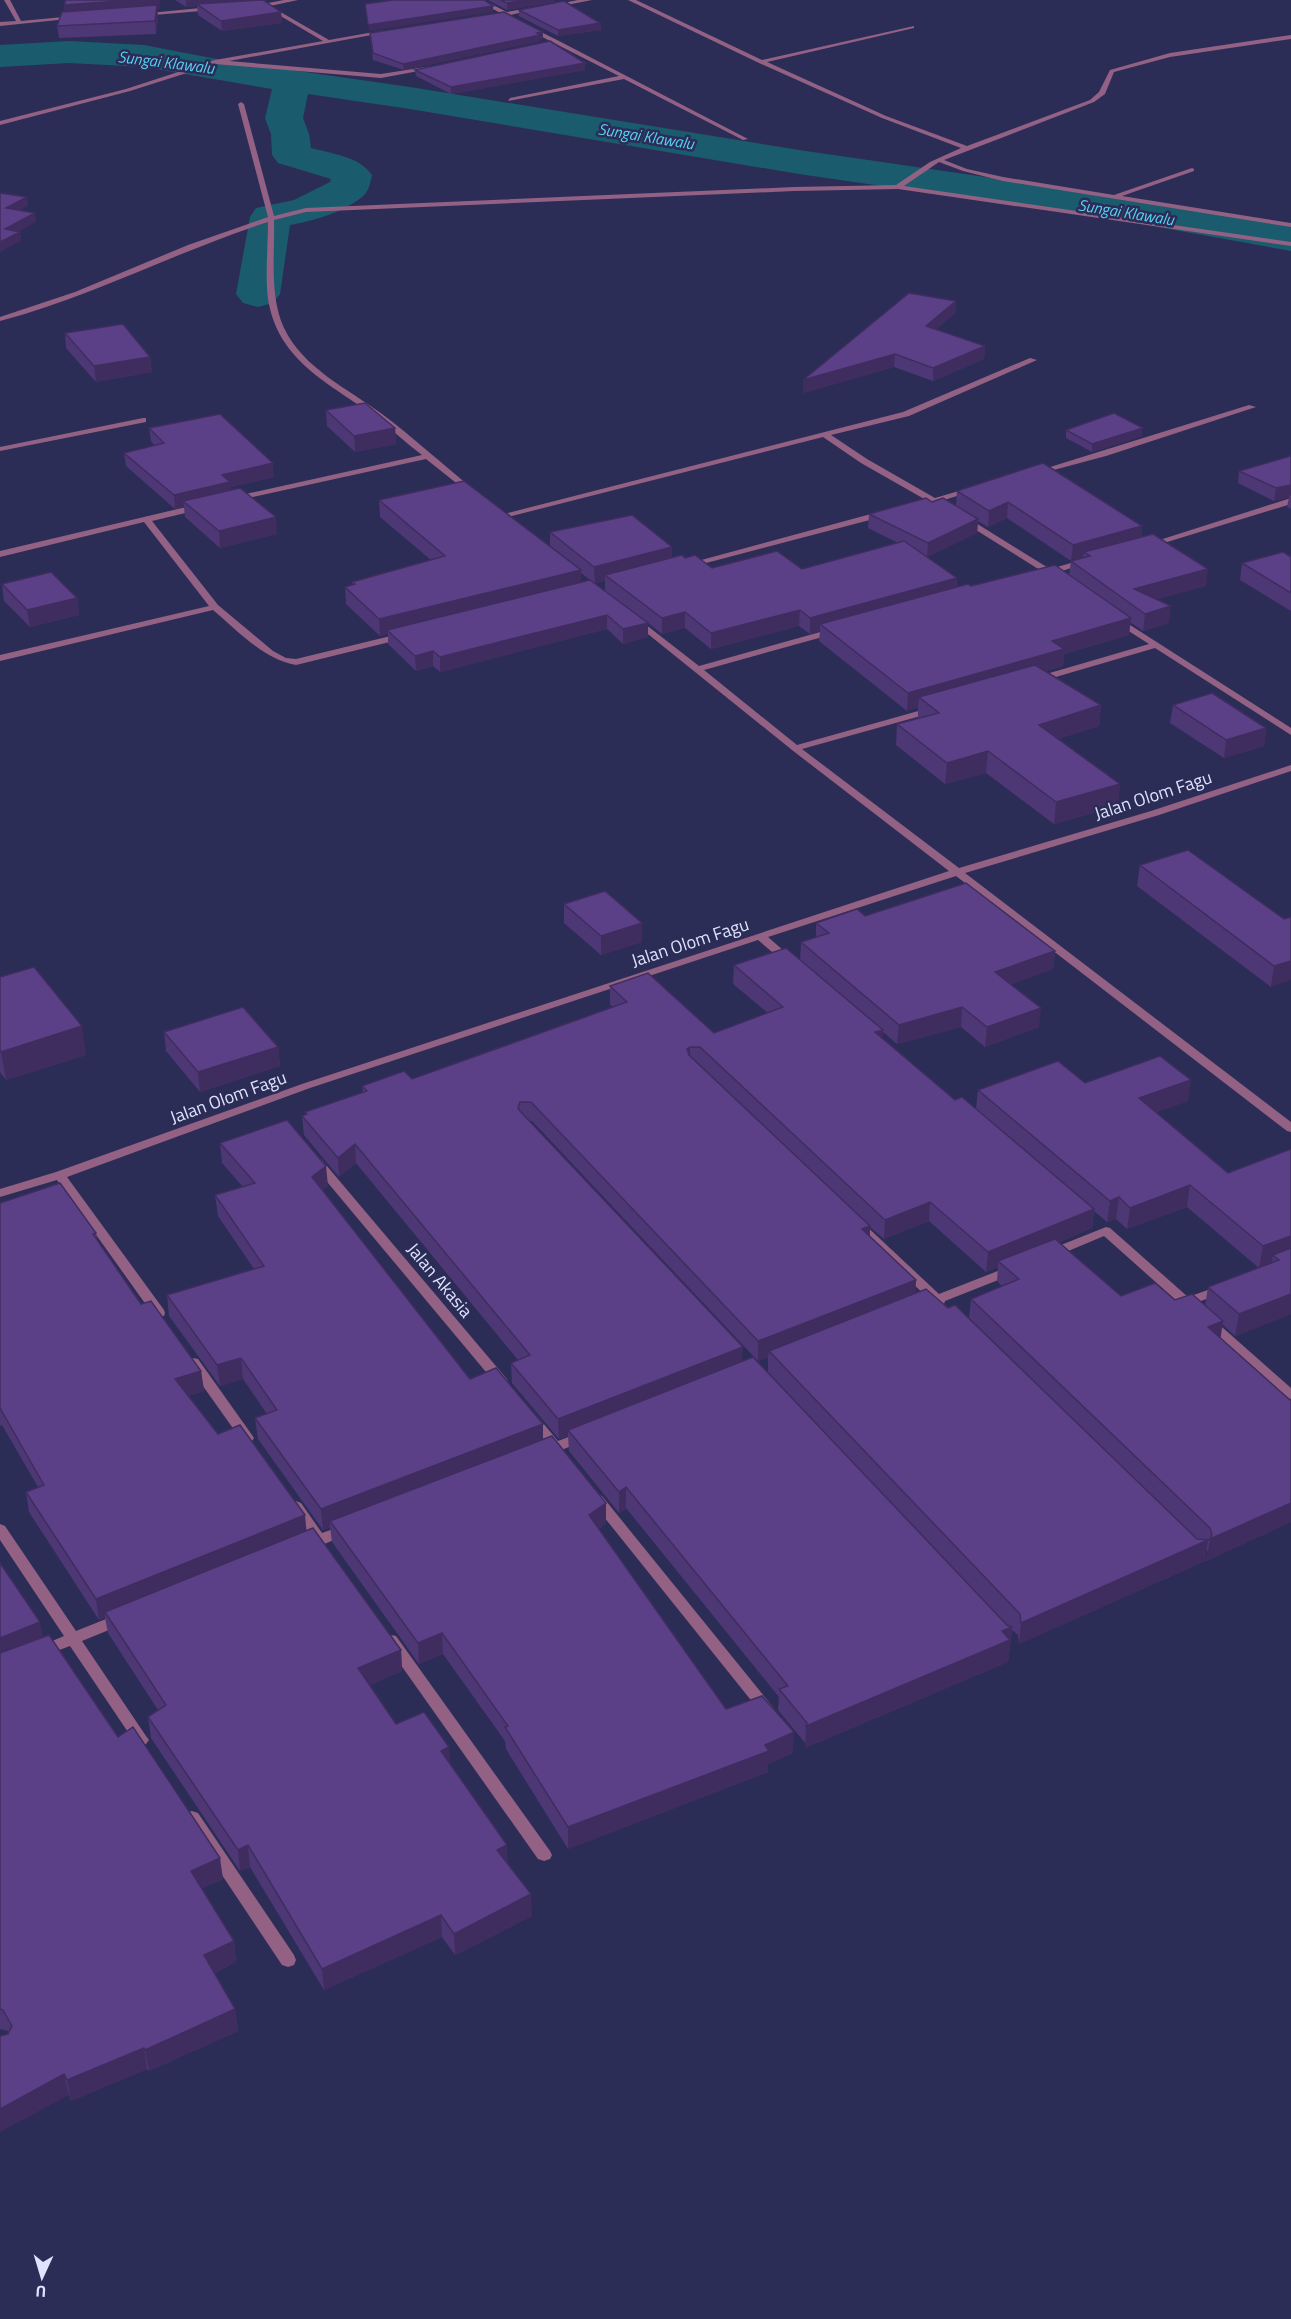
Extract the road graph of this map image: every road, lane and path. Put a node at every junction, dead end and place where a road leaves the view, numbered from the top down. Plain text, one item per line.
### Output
1 (7, 0) edge
2 (295, 0) edge
3 (479, 0) edge
4 (589, 0) edge
5 (631, 0) edge
6 (254, 6) edge
7 (265, 6) junction
8 (548, 7) edge
9 (219, 9) edge
10 (537, 9) edge
11 (138, 14) edge
12 (506, 14) junction
13 (496, 15) edge
14 (82, 18) edge
15 (513, 19) edge
16 (19, 22) junction
17 (0, 24) edge
18 (521, 24) edge
19 (912, 27) dead end
20 (398, 30) edge
21 (1291, 37) edge
22 (328, 42) junction
23 (557, 42) junction
24 (524, 49) edge
25 (761, 62) junction
26 (212, 63) junction
27 (435, 68) edge
28 (624, 76) junction
29 (510, 100) dead end
30 (241, 104) dead end
31 (0, 123) edge
32 (745, 139) dead end
33 (969, 149) junction
34 (939, 160) junction
35 (1192, 170) dead end
36 (898, 187) junction
37 (1112, 198) junction
38 (271, 217) junction
39 (1291, 224) edge
40 (1291, 244) edge
41 (0, 319) edge
42 (1033, 360) dead end
43 (1252, 407) dead end
44 (143, 420) dead end
45 (824, 434) junction
46 (0, 449) edge
47 (429, 456) junction
48 (1024, 476) edge
49 (979, 488) edge
50 (934, 500) junction
51 (482, 501) edge
52 (1291, 501) edge
53 (225, 502) edge
54 (214, 504) edge
55 (912, 506) edge
56 (944, 506) edge
57 (491, 508) edge
58 (889, 512) edge
59 (954, 512) edge
60 (500, 516) junction
61 (146, 519) junction
62 (508, 522) edge
63 (1134, 549) edge
64 (0, 554) edge
65 (1092, 561) edge
66 (675, 568) edge
67 (1050, 572) junction
68 (1038, 575) edge
69 (1059, 579) edge
70 (215, 607) junction
71 (624, 610) edge
72 (1107, 612) edge
73 (846, 628) edge
74 (409, 634) edge
75 (1155, 646) junction
76 (0, 658) edge
77 (699, 669) junction
78 (1034, 681) edge
79 (945, 706) edge
80 (1291, 732) edge
81 (795, 748) junction
82 (1291, 768) edge
83 (958, 872) junction
84 (760, 936) junction
85 (796, 967) edge
86 (1291, 1128) edge
87 (311, 1154) edge
88 (60, 1175) junction
89 (0, 1193) edge
90 (850, 1217) edge
91 (1239, 1282) edge
92 (1186, 1302) junction
93 (941, 1303) junction
94 (905, 1312) edge
95 (169, 1328) edge
96 (183, 1347) edge
97 (510, 1393) edge
98 (1291, 1395) edge
99 (525, 1411) edge
100 (599, 1430) edge
101 (555, 1447) junction
102 (258, 1453) edge
103 (534, 1456) edge
104 (570, 1465) edge
105 (584, 1483) edge
106 (285, 1491) edge
107 (363, 1522) edge
108 (0, 1528) edge
109 (323, 1544) junction
110 (298, 1548) edge
111 (137, 1613) edge
112 (380, 1625) edge
113 (73, 1639) junction
114 (31, 1656) edge
115 (774, 1719) edge
116 (151, 1756) edge
117 (184, 1804) edge
118 (544, 1855) dead end
119 (288, 1960) dead end

1 - 16 street
2 - 7 street
3 - 12 street
4 - 8 street
5 - 25 street
6 - 7 street
7 - 22 street
9 - 11 street
10 - 12 street
12 - 13 street
12 - 15 street
14 - 16 street
16 - 17 street
18 - 23 street
19 - 25 street
20 - 22 street
21 - 33 street
22 - 26 street
23 - 24 street
23 - 28 street
25 - 33 street
26 - 27 street
26 - 31 street
28 - 29 street
28 - 32 street
30 - 38 street
33 - 34 street
34 - 36 street
34 - 37 street
35 - 37 street
36 - 38 street
36 - 40 street
37 - 39 street
38 - 41 street
38 - 47 street
42 - 45 street
43 - 48 street
44 - 46 street
45 - 50 street
45 - 60 street
47 - 51 street
47 - 53 street
49 - 50 street
50 - 55 street
50 - 56 street
52 - 63 street
54 - 61 street
57 - 60 street
58 - 66 street
59 - 67 street
60 - 62 street
61 - 64 street
61 - 70 street
65 - 67 street
67 - 68 street
67 - 69 street
70 - 74 street
70 - 76 street
71 - 77 street
72 - 75 street
73 - 77 street
75 - 78 street
75 - 80 street
77 - 81 street
79 - 81 street
81 - 83 street
82 - 83 street, Jalan Olom Fagu
83 - 84 street, Jalan Olom Fagu
83 - 86 street
84 - 85 street
84 - 88 street, Jalan Olom Fagu
87 - 97 street, Jalan Akasia
88 - 89 street, Jalan Olom Fagu
88 - 95 street
90 - 93 street
91 - 92 street
92 - 93 street
92 - 98 street
93 - 94 street
96 - 102 street
99 - 101 street
100 - 101 street
101 - 103 street
101 - 104 street
105 - 115 street
106 - 109 street
107 - 109 street
108 - 113 street
109 - 110 street
111 - 113 street
112 - 118 street
113 - 114 street
113 - 116 street
117 - 119 street

